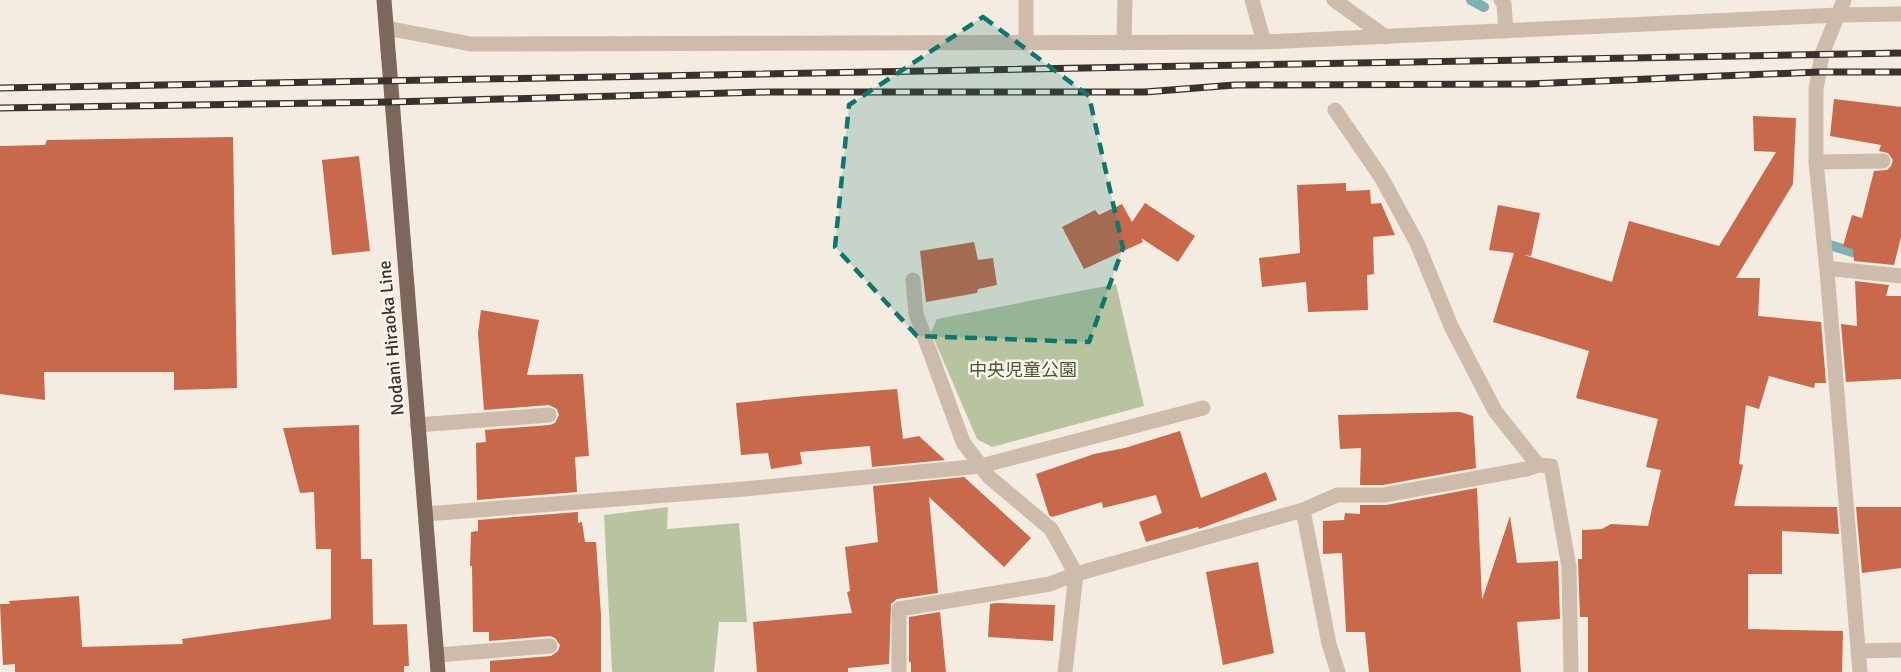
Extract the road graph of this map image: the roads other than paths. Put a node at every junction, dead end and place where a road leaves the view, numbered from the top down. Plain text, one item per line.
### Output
1 (384, 0) edge
2 (1026, 0) edge
3 (1125, 0) edge
4 (1252, 0) edge
5 (1334, 0) edge
6 (1501, 0) edge
7 (1844, 0) edge
8 (1901, 14) edge
9 (1838, 15) junction
10 (386, 28) junction
11 (1506, 31) junction
12 (1386, 37) junction
13 (1264, 42) junction
14 (1026, 43) junction
15 (1124, 43) junction
16 (1335, 110) dead end
17 (1883, 161) dead end
18 (1816, 162) junction
19 (1827, 270) junction
20 (1901, 276) edge
21 (913, 279) dead end
22 (1203, 408) dead end
23 (549, 415) dead end
24 (417, 425) junction
25 (1538, 465) junction
26 (981, 466) junction
27 (1303, 510) junction
28 (426, 514) junction
29 (1076, 574) junction
30 (550, 646) dead end
31 (1901, 650) edge
32 (1859, 651) junction
33 (437, 655) junction
34 (438, 672) edge
35 (899, 672) edge
36 (1065, 672) edge
37 (1338, 672) edge
38 (1571, 672) edge
39 (1860, 672) edge

1 - 10 main road, Nodani Hiraoka Line
2 - 14 street
3 - 15 street
4 - 13 street
5 - 12 street
6 - 11 street
7 - 9 street
8 - 9 street
9 - 11 street
9 - 18 street
10 - 14 street
10 - 24 main road, Nodani Hiraoka Line
11 - 12 street
12 - 13 street
13 - 15 street
14 - 15 street
16 - 25 street
17 - 18 street
18 - 19 street
19 - 20 street
19 - 32 street
21 - 26 street
22 - 26 street
23 - 24 street
24 - 28 main road, Nodani Hiraoka Line
25 - 27 street
25 - 38 street
26 - 28 street
26 - 29 street
27 - 29 street
27 - 37 street
28 - 33 main road, Nodani Hiraoka Line
29 - 35 street
29 - 36 street
30 - 33 street
31 - 32 street
32 - 39 street
33 - 34 main road, Nodani Hiraoka Line

